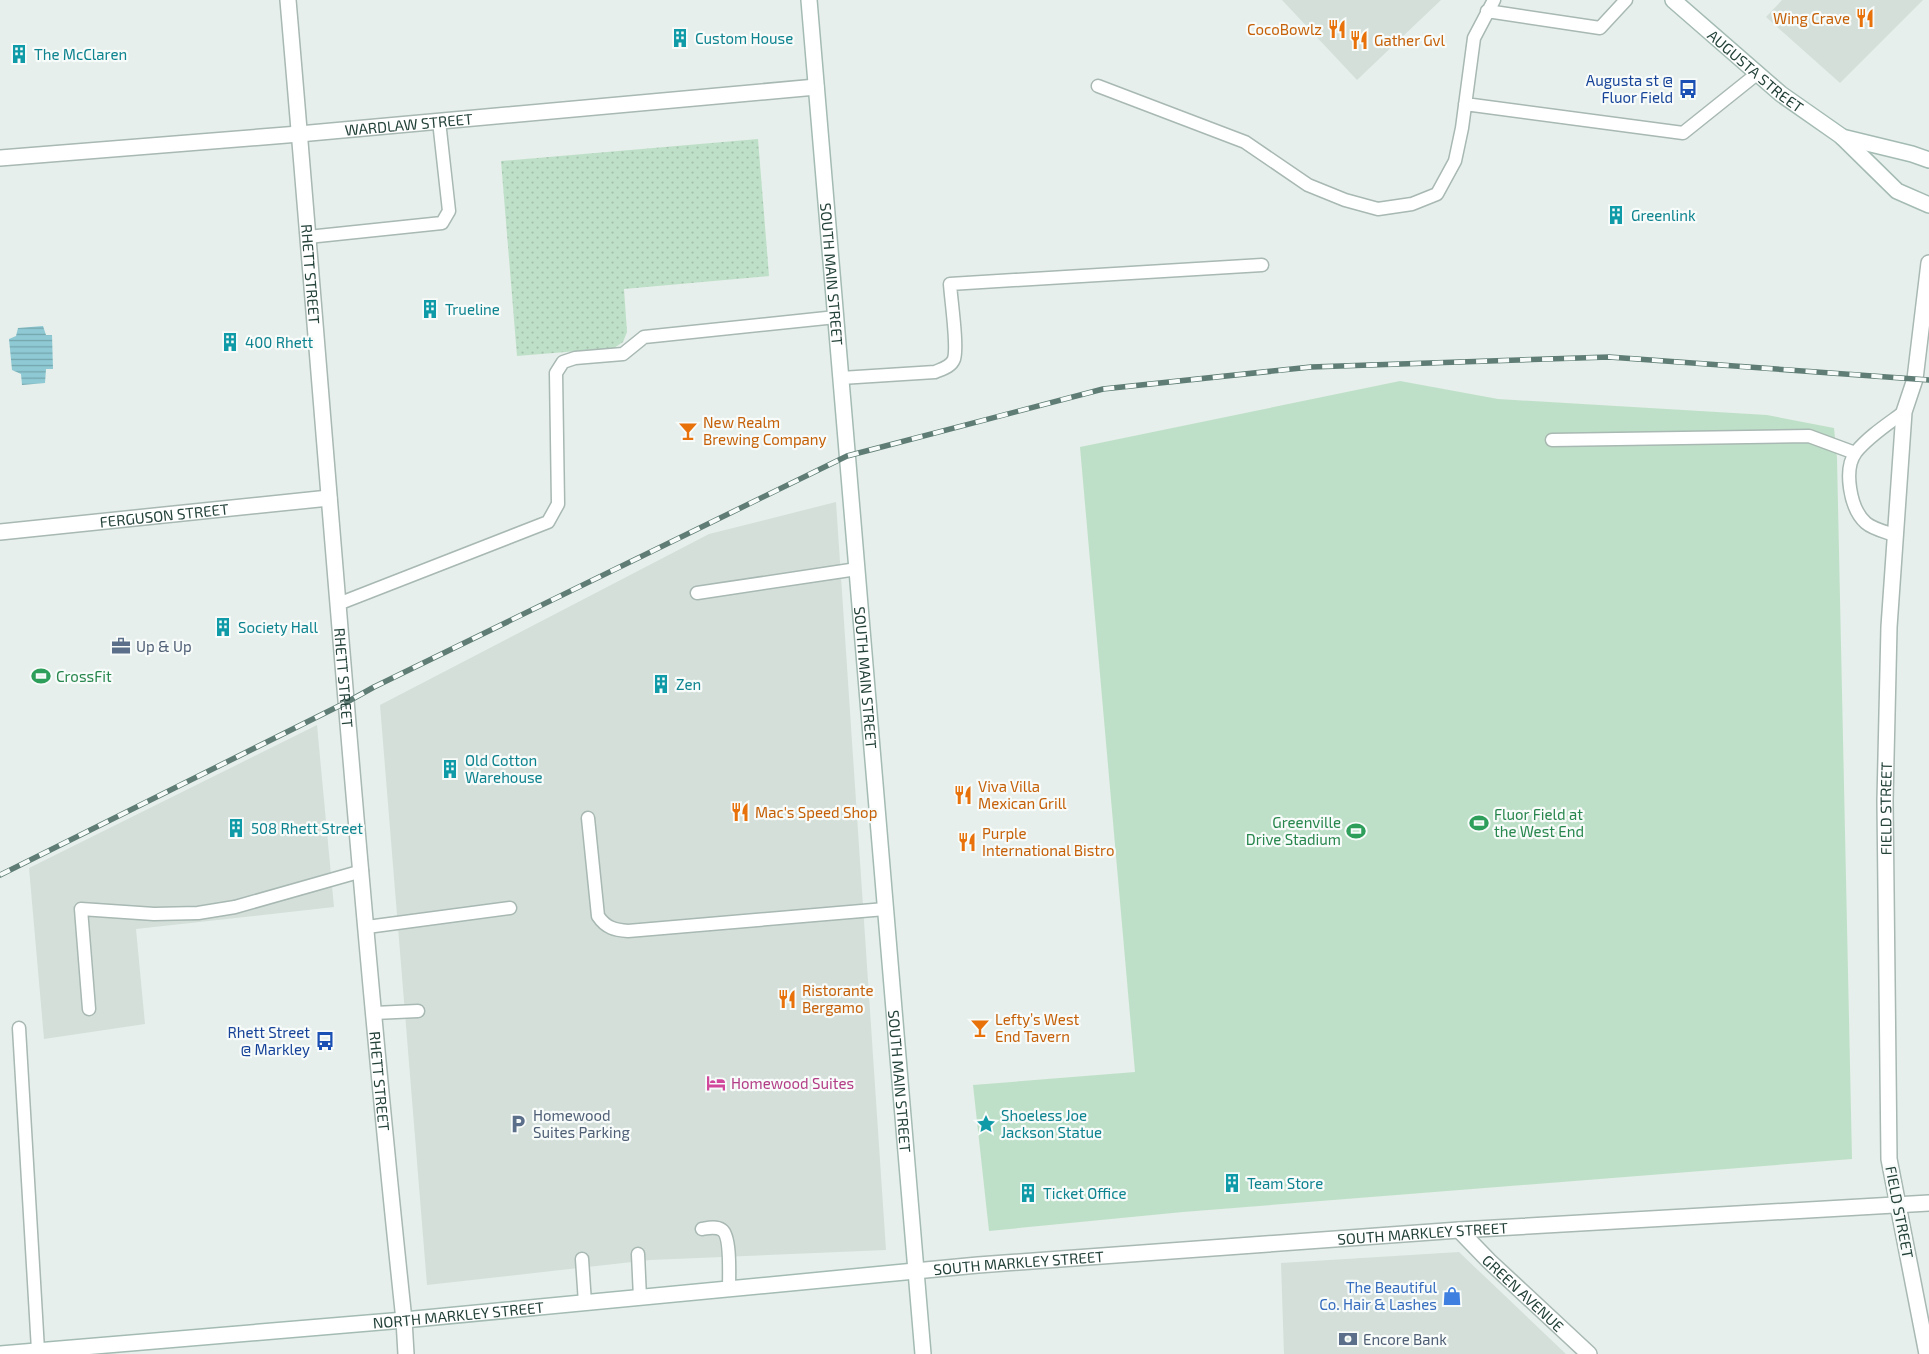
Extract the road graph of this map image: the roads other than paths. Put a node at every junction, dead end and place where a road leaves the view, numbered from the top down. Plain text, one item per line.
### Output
1 (288, 0) edge
2 (809, 0) edge
3 (1626, 0) edge
4 (1673, 0) edge
5 (1491, 5) edge
6 (1758, 73) junction
7 (1098, 86) dead end
8 (816, 88) junction
9 (1465, 104) junction
10 (440, 121) junction
11 (300, 134) junction
12 (1841, 136) junction
13 (0, 158) edge
14 (1929, 160) edge
15 (1929, 205) edge
16 (308, 237) junction
17 (1929, 263) edge
18 (1262, 265) dead end
19 (836, 317) junction
20 (841, 378) junction
21 (1904, 412) junction
22 (1552, 440) dead end
23 (1855, 453) junction
24 (329, 498) junction
25 (0, 532) edge
26 (1894, 535) junction
27 (857, 569) junction
28 (697, 593) dead end
29 (338, 604) junction
30 (588, 818) dead end
31 (362, 871) junction
32 (510, 908) dead end
33 (885, 909) junction
34 (367, 928) junction
35 (89, 1009) dead end
36 (418, 1011) dead end
37 (374, 1014) junction
38 (19, 1028) dead end
39 (1899, 1204) junction
40 (1929, 1204) edge
41 (702, 1228) dead end
42 (1459, 1230) junction
43 (638, 1254) dead end
44 (582, 1259) dead end
45 (916, 1271) junction
46 (729, 1289) junction
47 (640, 1298) junction
48 (585, 1303) junction
49 (404, 1320) junction
50 (38, 1350) junction
51 (0, 1354) edge
52 (406, 1354) edge
53 (923, 1354) edge
54 (1589, 1354) edge
55 (1927, 1354) edge

1 - 11 street, RHETT STREET
2 - 8 street, SOUTH MAIN STREET
3 - 5 lane
4 - 6 street, AUGUSTA STREET
5 - 9 lane
6 - 9 lane
6 - 12 street, AUGUSTA STREET
7 - 9 lane
8 - 10 street, WARDLAW STREET
8 - 19 street, SOUTH MAIN STREET
10 - 11 street, WARDLAW STREET
10 - 16 lane
11 - 13 street, WARDLAW STREET
11 - 16 street, RHETT STREET
12 - 14 street, AUGUSTA STREET
12 - 15 street, AUGUSTA STREET
16 - 24 street, RHETT STREET
17 - 21 street, FIELD STREET
18 - 20 lane
19 - 20 street, SOUTH MAIN STREET
19 - 29 lane
20 - 27 street, SOUTH MAIN STREET
21 - 23 lane
21 - 26 street, FIELD STREET
22 - 23 lane
23 - 26 lane
24 - 25 street, FERGUSON STREET
24 - 29 street, RHETT STREET
26 - 39 street, FIELD STREET
27 - 28 lane
27 - 33 street, SOUTH MAIN STREET
29 - 31 street, RHETT STREET
30 - 33 lane
31 - 34 street, RHETT STREET
31 - 35 lane
32 - 34 lane
33 - 45 street, SOUTH MAIN STREET
34 - 37 street, RHETT STREET
36 - 37 lane
37 - 49 street, RHETT STREET
38 - 50 lane
39 - 40 street, SOUTH MARKLEY STREET
39 - 42 street, SOUTH MARKLEY STREET
39 - 55 street, FIELD STREET
41 - 46 lane
42 - 45 street, SOUTH MARKLEY STREET
42 - 54 street, GREEN AVENUE
43 - 47 lane
44 - 48 lane
45 - 46 street, NORTH MARKLEY STREET
45 - 53 street, SOUTH MAIN STREET
46 - 47 street, NORTH MARKLEY STREET
47 - 48 street, NORTH MARKLEY STREET
48 - 49 street, NORTH MARKLEY STREET
49 - 50 street, NORTH MARKLEY STREET
49 - 52 street, RHETT STREET
50 - 51 street, NORTH MARKLEY STREET

